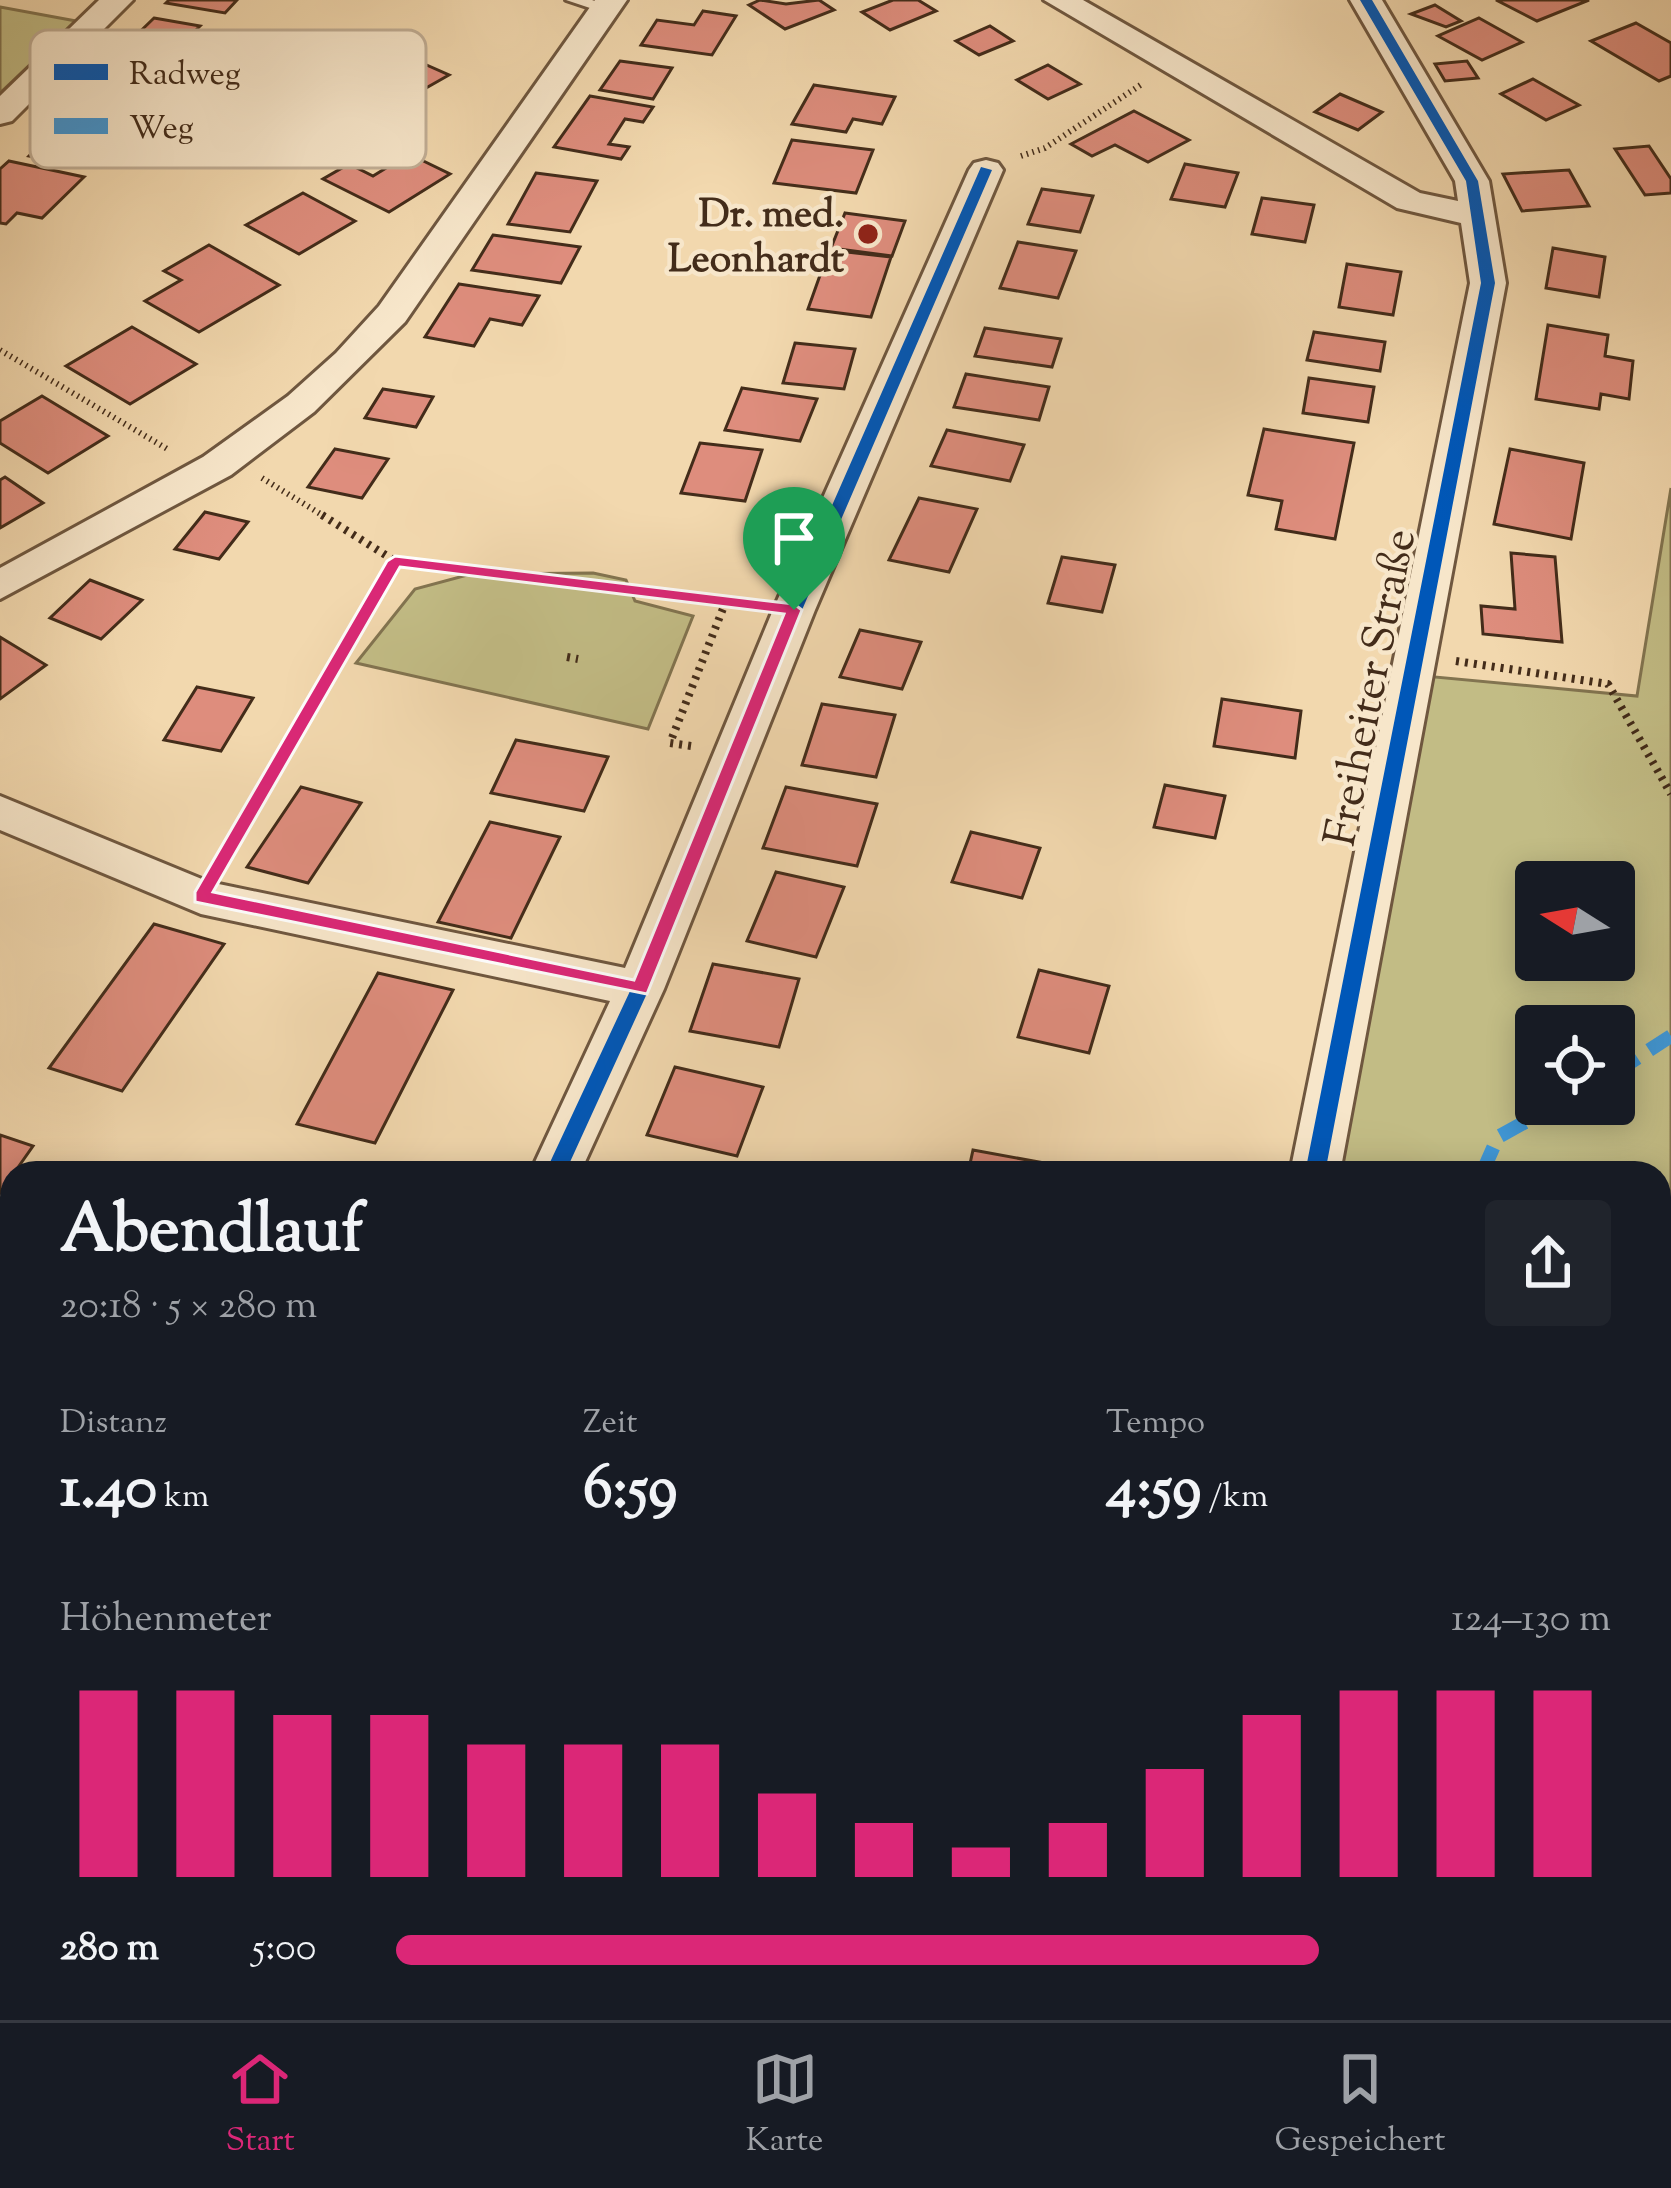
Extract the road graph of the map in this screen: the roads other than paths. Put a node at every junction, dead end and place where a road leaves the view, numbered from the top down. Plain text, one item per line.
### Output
1 (117, 0) edge
2 (1060, 0) edge
3 (1366, 0) edge
4 (597, 3) edge
5 (86, 30) edge
6 (30, 85) edge
7 (0, 114) edge
8 (1001, 164) road end
9 (1479, 216) junction
10 (0, 585) edge
11 (0, 812) edge
12 (640, 988) junction
13 (561, 1161) edge
14 (1317, 1161) edge

1 - 5 street
2 - 9 street
3 - 9 street, Freiheiter Straße
4 - 10 street
6 - 7 street
8 - 12 street
9 - 14 street, Freiheiter Straße
11 - 12 street
12 - 13 street

